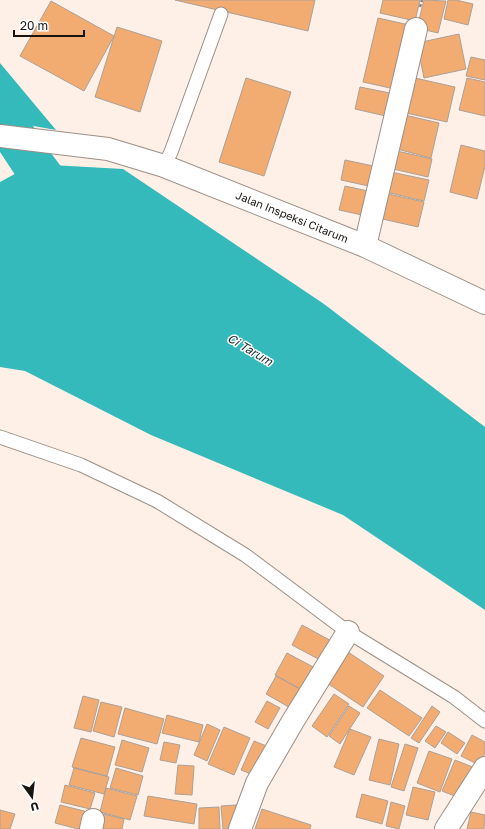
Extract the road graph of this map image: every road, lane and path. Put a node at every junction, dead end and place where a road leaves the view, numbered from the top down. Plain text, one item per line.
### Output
1 (221, 14) dead end
2 (416, 29) dead end
3 (0, 136) edge
4 (164, 166) junction
5 (365, 246) junction
6 (485, 303) edge
7 (0, 436) edge
8 (348, 632) junction
9 (485, 721) edge
10 (485, 768) edge
11 (240, 829) edge
12 (446, 829) edge

1 - 4 lane
2 - 5 street
3 - 4 street, Jalan Inspeksi Citarum
4 - 5 street, Jalan Inspeksi Citarum
5 - 6 street, Jalan Inspeksi Citarum
7 - 8 lane
8 - 9 lane
8 - 11 street
10 - 12 street

